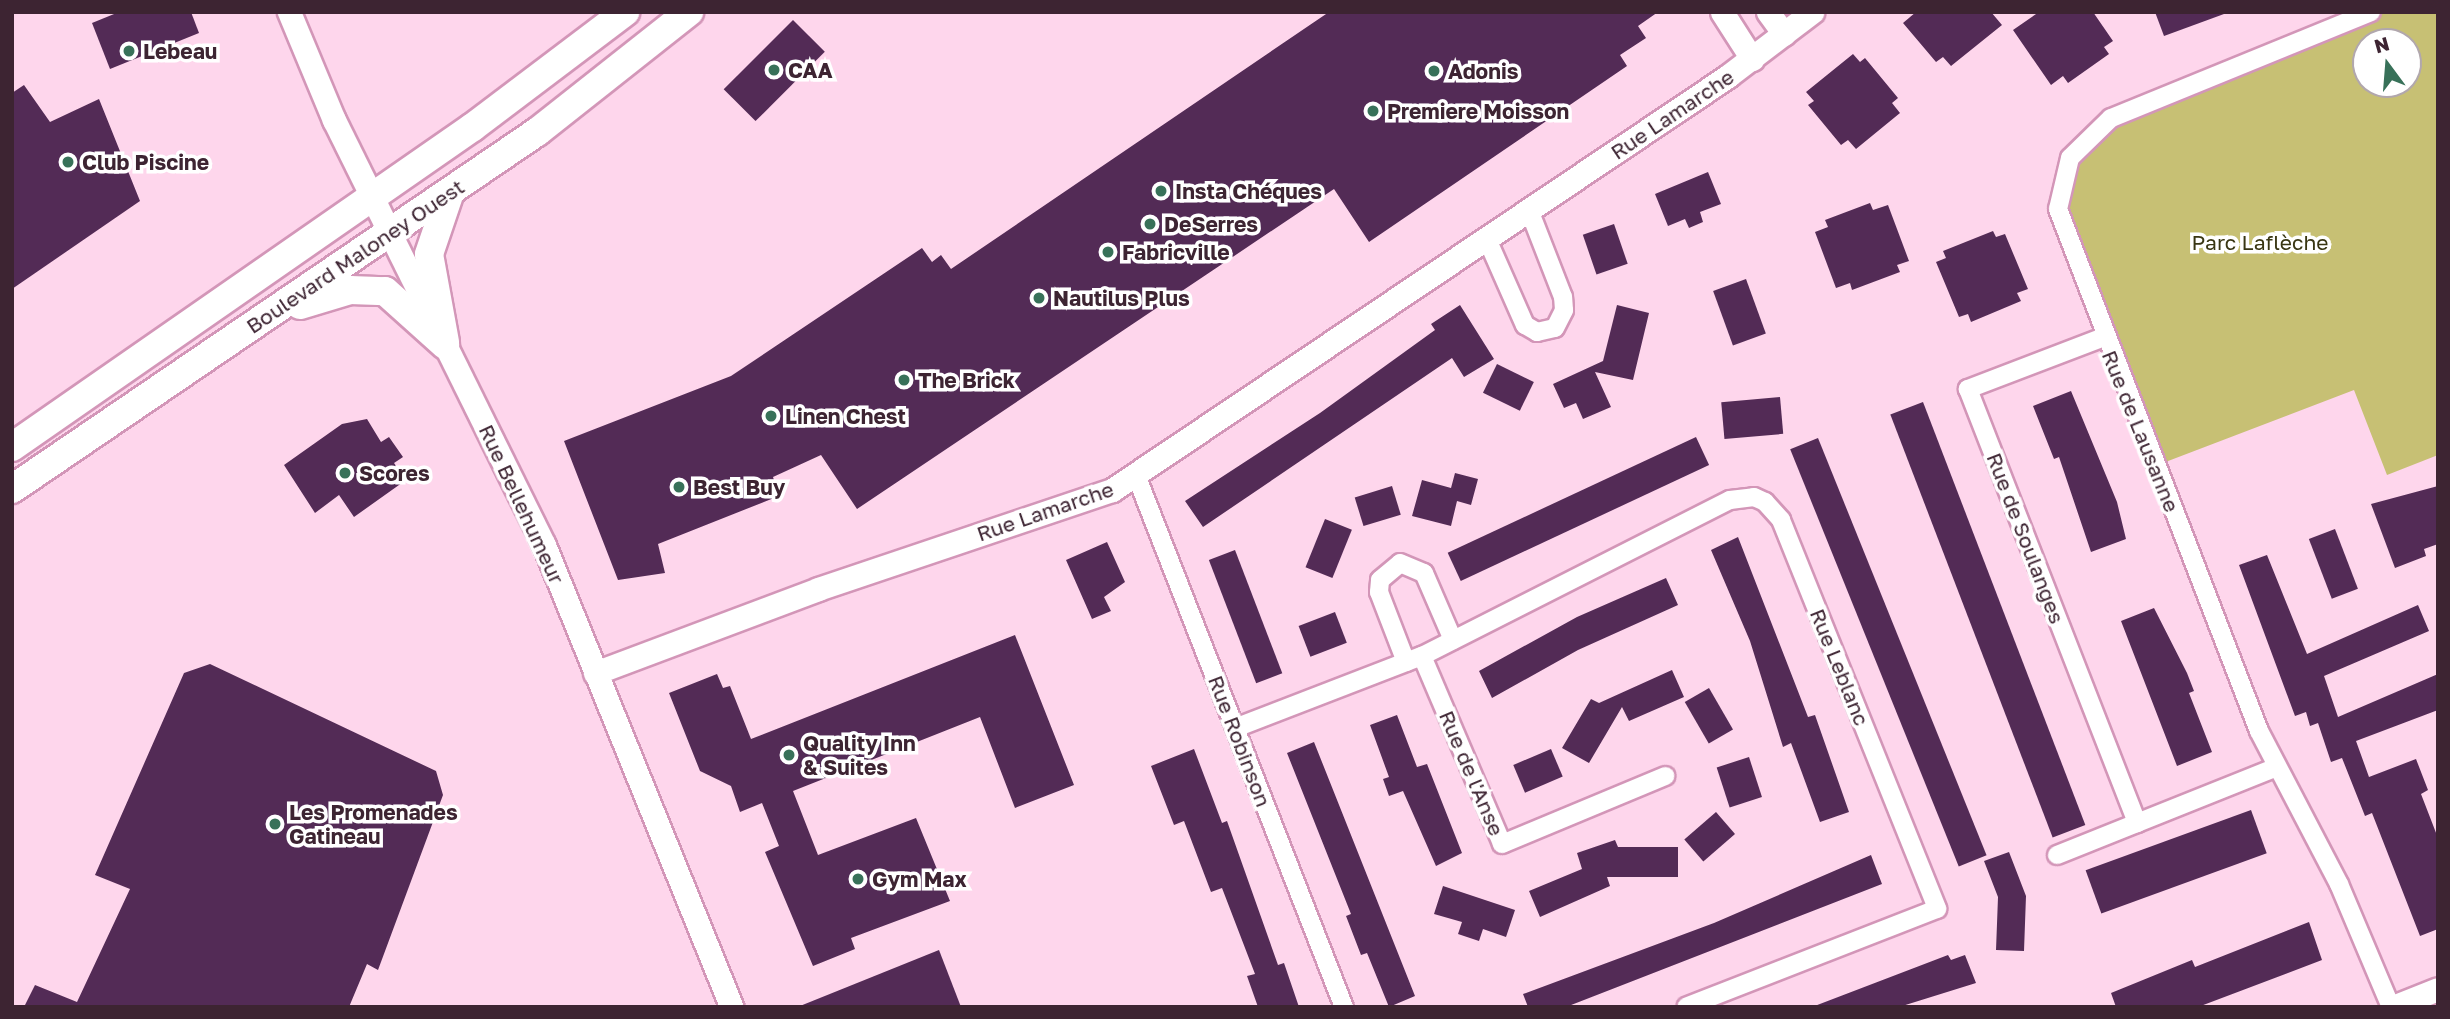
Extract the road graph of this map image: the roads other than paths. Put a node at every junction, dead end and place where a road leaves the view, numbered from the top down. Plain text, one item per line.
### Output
1 (289, 12) edge
2 (625, 12) edge
3 (689, 12) edge
4 (1721, 12) edge
5 (1768, 12) edge
6 (1812, 12) edge
7 (2371, 12) edge
8 (1784, 34) junction
9 (1752, 59) junction
10 (450, 191) junction
11 (373, 196) junction
12 (1529, 210) junction
13 (390, 232) junction
14 (1487, 239) junction
15 (264, 317) junction
16 (2104, 337) junction
17 (445, 345) junction
18 (12, 447) edge
19 (1136, 475) junction
20 (12, 489) edge
21 (1453, 640) junction
22 (1414, 659) junction
23 (595, 673) junction
24 (1235, 728) junction
25 (2275, 768) junction
26 (1665, 776) dead end
27 (2137, 823) junction
28 (2057, 855) dead end
29 (2438, 989) edge
30 (732, 1007) edge
31 (1343, 1007) edge
32 (1686, 1007) edge
33 (2392, 1007) edge

1 - 11 street, Rue Bellehumeur
2 - 11 main road, Boulevard Maloney Ouest
3 - 10 main road, Boulevard Maloney Ouest
4 - 9 street
5 - 8 street
6 - 8 street, Rue Lamarche
7 - 16 street, Rue de Lausanne
8 - 9 street, Rue Lamarche
9 - 12 street, Rue Lamarche
10 - 13 main road, Boulevard Maloney Ouest
10 - 17 main road
11 - 13 street, Rue Bellehumeur
11 - 18 main road, Boulevard Maloney Ouest
12 - 14 street, Rue Lamarche
12 - 14 street
13 - 15 main road, Boulevard Maloney Ouest
13 - 17 street, Rue Bellehumeur
14 - 19 street, Rue Lamarche
15 - 17 main road
15 - 20 main road, Boulevard Maloney Ouest
16 - 25 street, Rue de Lausanne
16 - 27 street, Rue de Soulanges
17 - 23 street, Rue Bellehumeur
19 - 23 street, Rue Lamarche
19 - 24 street, Rue Robinson
21 - 22 street, Rue Leblanc
21 - 22 street
21 - 32 street, Rue Leblanc
22 - 24 street, Rue Leblanc
22 - 26 street, Rue de l'Anse
23 - 30 street, Rue Bellehumeur
24 - 31 street, Rue Robinson
25 - 27 street
25 - 33 street, Rue de Lausanne
27 - 28 street
29 - 33 street

